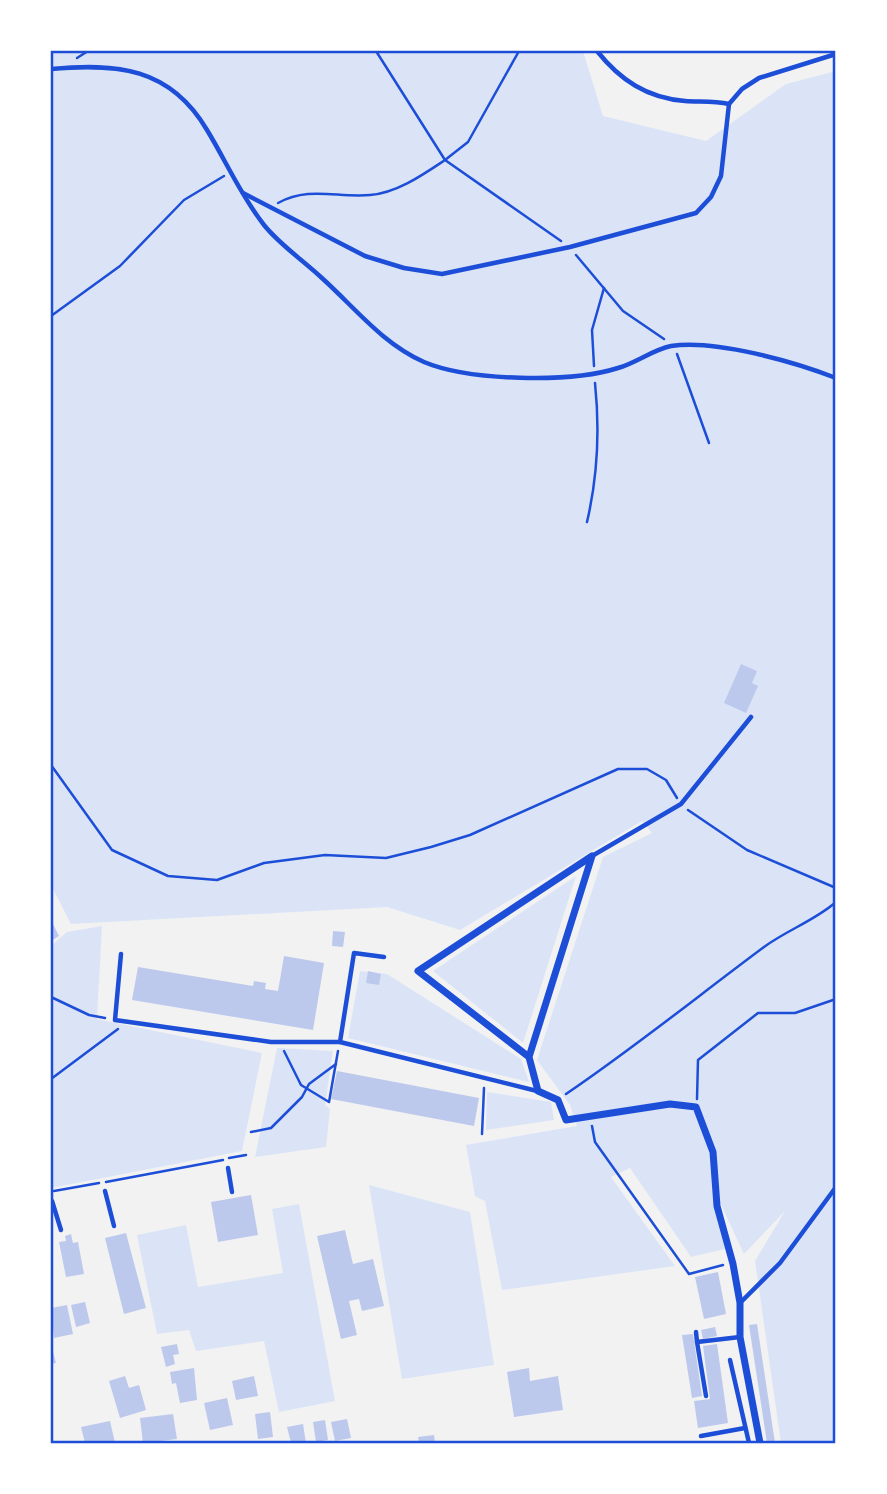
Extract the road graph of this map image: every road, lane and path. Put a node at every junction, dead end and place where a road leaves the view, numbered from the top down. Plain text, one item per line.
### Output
1 (376, 51) edge
2 (519, 51) edge
3 (597, 51) edge
4 (836, 54) edge
5 (51, 69) edge
6 (729, 104) junction
7 (445, 160) junction
8 (230, 172) junction
9 (243, 192) junction
10 (269, 208) junction
11 (570, 247) junction
12 (604, 288) junction
13 (51, 316) edge
14 (674, 346) junction
15 (594, 374) junction
16 (836, 379) edge
17 (709, 443) dead end
18 (587, 522) dead end
19 (751, 717) dead end
20 (51, 765) edge
21 (681, 804) junction
22 (592, 856) junction
23 (836, 887) edge
24 (836, 902) edge
25 (121, 954) dead end
26 (384, 957) dead end
27 (51, 997) edge
28 (836, 999) edge
29 (115, 1020) junction
30 (120, 1027) dead end
31 (280, 1042) junction
32 (340, 1042) junction
33 (529, 1057) junction
34 (335, 1064) junction
35 (484, 1076) junction
36 (51, 1079) edge
37 (538, 1091) junction
38 (558, 1100) junction
39 (696, 1107) junction
40 (590, 1116) junction
41 (251, 1132) dead end
42 (482, 1134) dead end
43 (246, 1155) dead end
44 (228, 1168) dead end
45 (836, 1187) edge
46 (105, 1191) dead end
47 (51, 1192) edge
48 (232, 1192) dead end
49 (52, 1201) edge
50 (114, 1226) dead end
51 (61, 1230) dead end
52 (720, 1265) dead end
53 (740, 1303) junction
54 (696, 1332) dead end
55 (740, 1337) junction
56 (697, 1342) junction
57 (730, 1360) dead end
58 (706, 1396) dead end
59 (745, 1428) junction
60 (701, 1436) dead end
61 (748, 1443) edge
62 (760, 1443) edge

1 - 7 path
2 - 7 path
3 - 6 lane
4 - 6 lane
5 - 8 lane
6 - 11 lane
7 - 10 path
7 - 11 path
8 - 9 lane
8 - 13 path
9 - 10 lane
9 - 15 lane
10 - 11 lane
11 - 12 path
12 - 14 path
12 - 15 path
14 - 15 lane
14 - 16 lane
14 - 17 path
15 - 18 path
19 - 21 lane
20 - 21 path
21 - 22 lane
21 - 23 path
22 - 33 street
22 - 33 street
24 - 38 path
25 - 29 lane
26 - 32 lane
27 - 29 path
28 - 39 path
29 - 31 lane
30 - 36 path
31 - 32 lane
31 - 34 path
32 - 34 path
32 - 35 lane
33 - 37 street
34 - 41 path
35 - 37 lane
35 - 42 path
37 - 38 street
38 - 40 street
39 - 40 street
39 - 53 street
40 - 52 path
43 - 47 path
44 - 48 lane
45 - 53 lane
46 - 50 lane
49 - 51 lane
53 - 55 street
54 - 56 lane
55 - 56 lane
55 - 62 street
56 - 58 lane
57 - 59 lane
59 - 60 lane
59 - 61 lane

